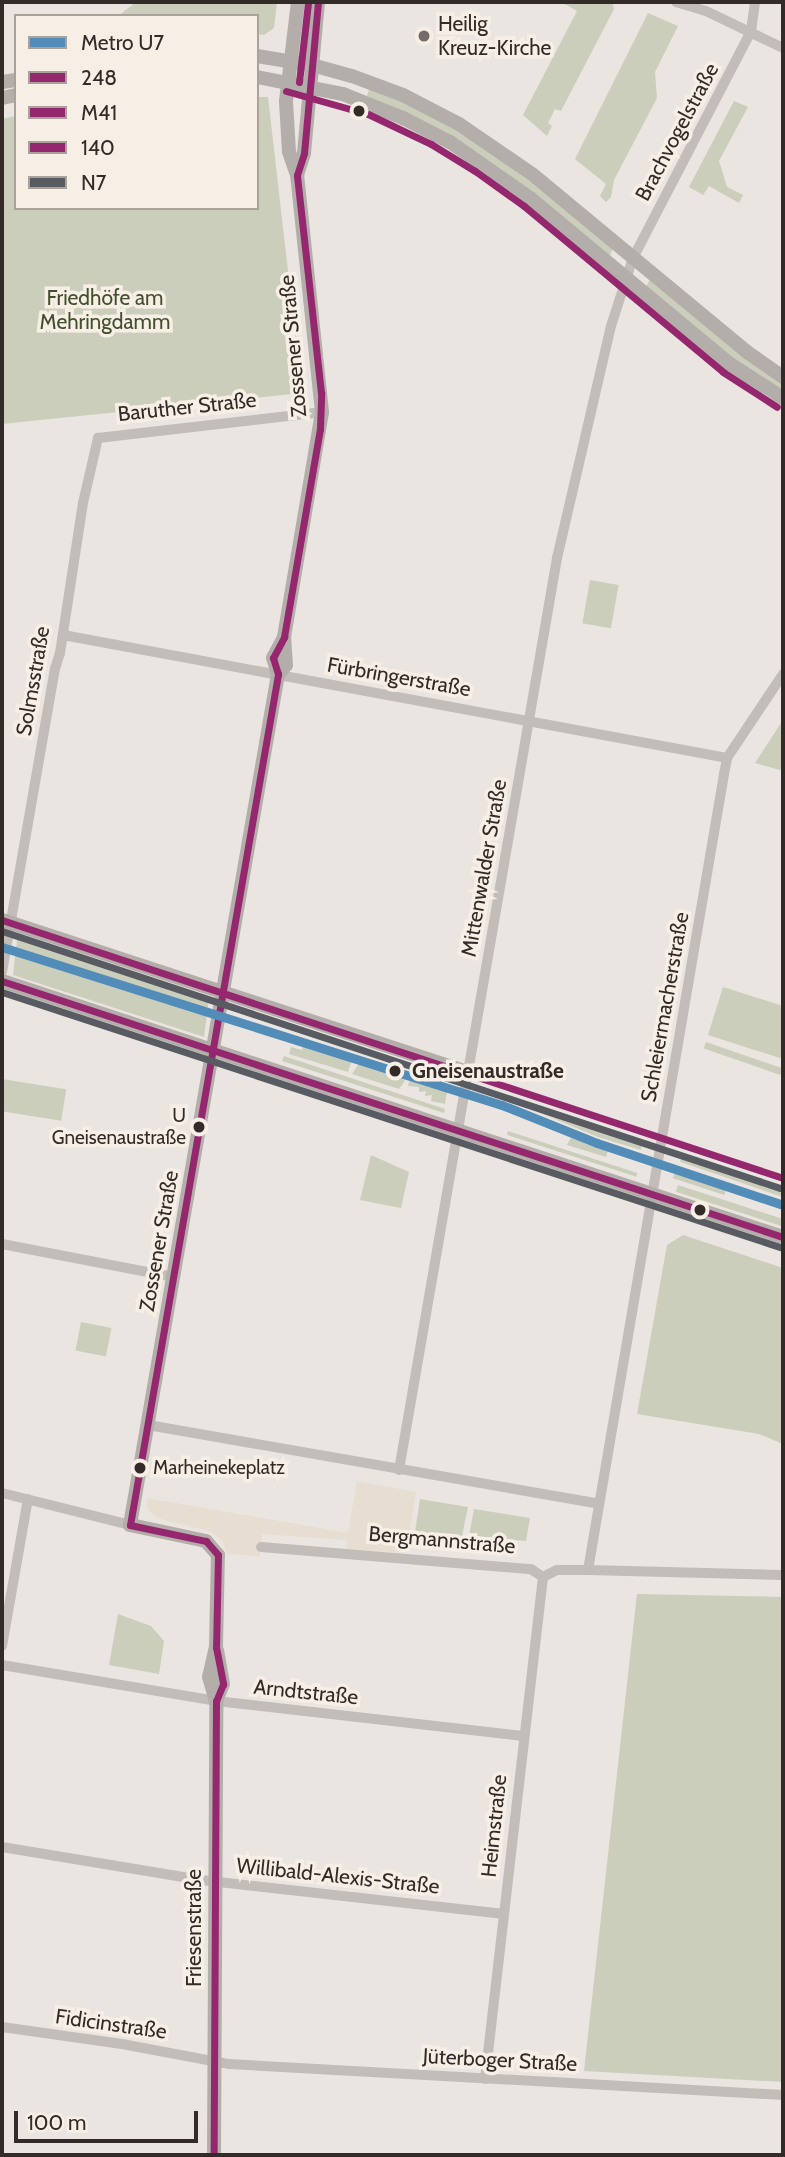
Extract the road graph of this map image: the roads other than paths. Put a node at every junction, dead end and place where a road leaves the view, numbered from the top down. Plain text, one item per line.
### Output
1 (298, 2) edge
2 (318, 2) edge
3 (676, 2) edge
4 (755, 2) edge
5 (751, 32) junction
6 (783, 48) edge
7 (259, 56) edge
8 (291, 61) junction
9 (312, 65) junction
10 (259, 77) edge
11 (289, 81) junction
12 (310, 85) junction
13 (297, 175) junction
14 (634, 258) junction
15 (626, 278) junction
16 (783, 377) edge
17 (783, 398) edge
18 (322, 412) junction
19 (98, 438) joint
20 (63, 635) junction
21 (278, 674) junction
22 (783, 674) edge
23 (530, 720) junction
24 (727, 758) junction
25 (6, 921) edge
26 (2, 972) edge
27 (2, 981) edge
28 (223, 992) junction
29 (213, 1050) junction
30 (468, 1072) junction
31 (459, 1130) junction
32 (653, 1193) junction
33 (783, 1237) edge
34 (2, 1244) edge
35 (174, 1277) junction
36 (148, 1425) junction
37 (400, 1470) junction
38 (2, 1493) edge
39 (28, 1499) junction
40 (598, 1504) junction
41 (130, 1525) junction
42 (261, 1547) dead end
43 (588, 1570) junction
44 (783, 1575) edge
45 (543, 1577) junction
46 (2, 1646) edge
47 (2, 1665) edge
48 (216, 1700) junction
49 (523, 1736) junction
50 (2, 1847) edge
51 (215, 1882) junction
52 (504, 1914) junction
53 (2, 2027) edge
54 (214, 2061) junction
55 (485, 2079) junction
56 (783, 2095) edge
57 (214, 2155) edge

1 - 8 main road, Zossener Straße
2 - 9 main road, Zossener Straße
3 - 5 street
4 - 5 street, Brachvogelstraße
5 - 6 street
5 - 14 street, Brachvogelstraße
7 - 8 main road
8 - 9 main road
8 - 11 main road, Zossener Straße
9 - 12 main road, Zossener Straße
9 - 14 main road
10 - 11 main road
11 - 12 main road
11 - 13 main road, Zossener Straße
12 - 13 main road, Zossener Straße
12 - 15 main road
13 - 18 main road, Zossener Straße
14 - 15 street, Brachvogelstraße
14 - 16 main road
15 - 17 main road
15 - 23 street, Mittenwalder Straße
18 - 19 street, Baruther Straße
18 - 21 main road, Zossener Straße
19 - 20 street, Solmsstraße
20 - 21 street, Fürbringerstraße
20 - 25 street, Solmsstraße
21 - 23 street, Fürbringerstraße
21 - 28 main road, Zossener Straße
22 - 24 street, Schleiermacherstraße
23 - 24 street, Fürbringerstraße
23 - 30 street, Mittenwalder Straße
24 - 32 street, Schleiermacherstraße
25 - 26 street, Solmsstraße
25 - 28 main road
27 - 29 main road
28 - 29 main road, Zossener Straße
28 - 30 main road
29 - 31 main road
29 - 35 main road, Zossener Straße
30 - 31 street, Mittenwalder Straße
31 - 32 main road
31 - 37 street, Mittenwalder Straße
32 - 33 main road
32 - 40 street, Schleiermacherstraße
34 - 35 street
35 - 36 main road, Zossener Straße
36 - 37 street
36 - 41 main road, Zossener Straße
37 - 40 street
38 - 39 street
39 - 41 street
39 - 46 street
40 - 43 street, Schleiermacherstraße
41 - 48 main road, Friesenstraße
42 - 45 street, Bergmannstraße
43 - 44 street, Bergmannstraße
43 - 45 street, Bergmannstraße
45 - 49 street, Heimstraße
47 - 48 street, Arndtstraße
48 - 49 street, Arndtstraße
48 - 51 main road, Friesenstraße
49 - 52 street, Heimstraße
50 - 51 street, Willibald-Alexis-Straße
51 - 52 street, Willibald-Alexis-Straße
51 - 54 main road, Friesenstraße
52 - 55 street, Heimstraße
53 - 54 street, Fidicinstraße
54 - 55 street, Jüterboger Straße
54 - 57 main road, Friesenstraße
55 - 56 street, Jüterboger Straße

